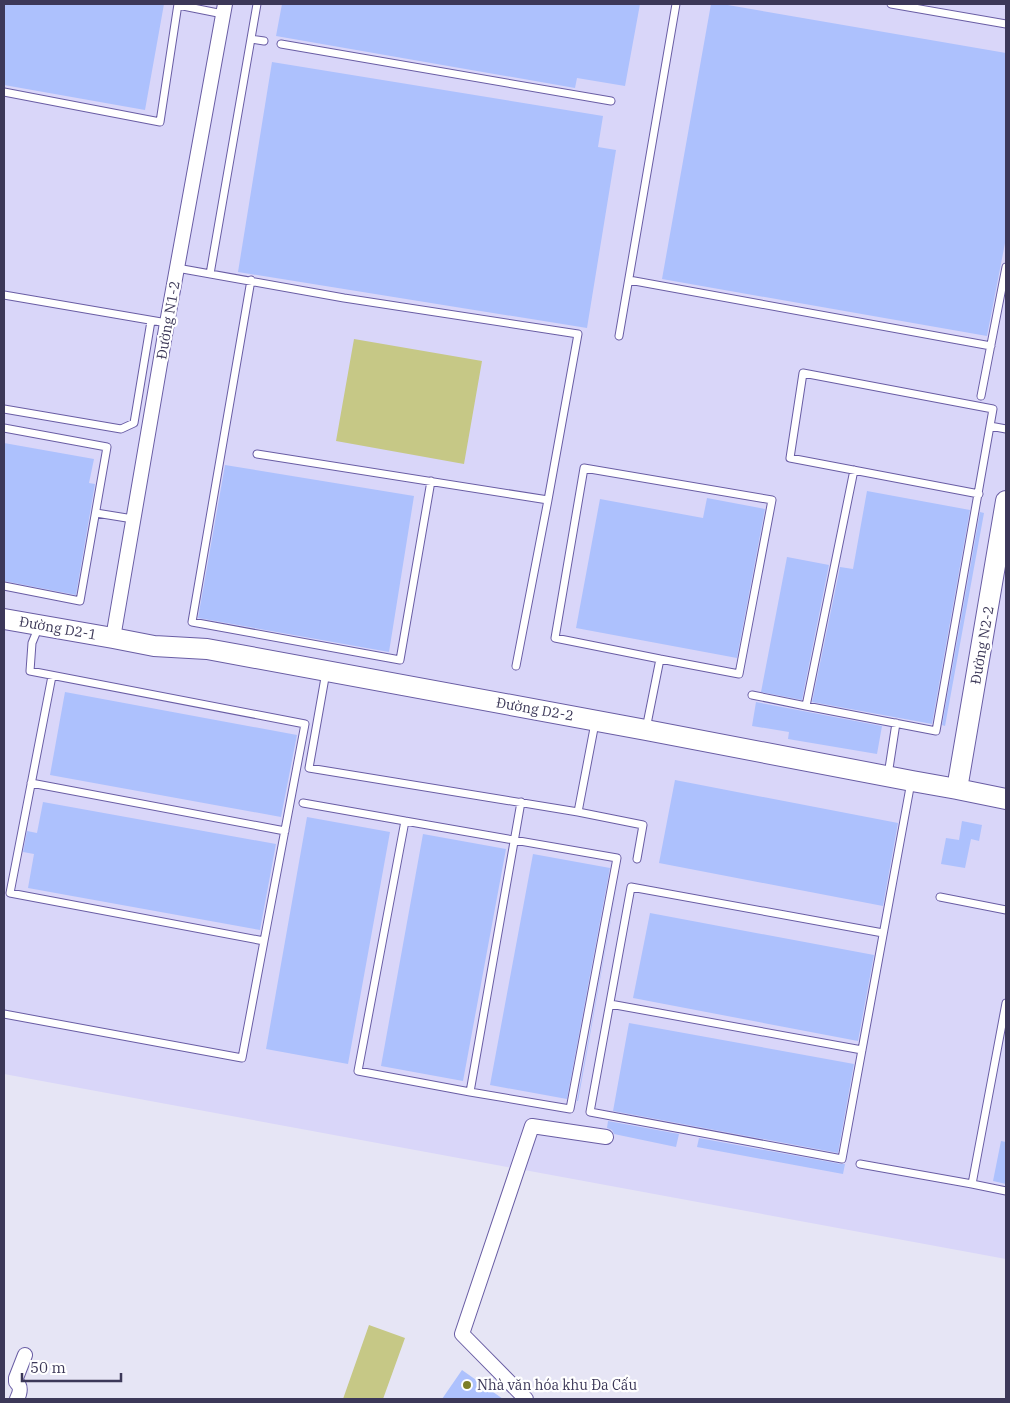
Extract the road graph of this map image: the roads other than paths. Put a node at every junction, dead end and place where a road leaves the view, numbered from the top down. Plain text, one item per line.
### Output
1 (178, 4) edge
2 (257, 4) edge
3 (676, 4) edge
4 (891, 4) edge
5 (224, 9) edge
6 (1006, 24) edge
7 (251, 40) junction
8 (264, 41) dead end
9 (281, 44) dead end
10 (4, 92) edge
11 (611, 101) dead end
12 (1006, 267) edge
13 (177, 268) junction
14 (210, 274) junction
15 (251, 280) junction
16 (629, 280) junction
17 (4, 295) edge
18 (151, 321) junction
19 (167, 323) junction
20 (619, 336) dead end
21 (991, 346) junction
22 (981, 396) dead end
23 (4, 409) edge
24 (990, 426) junction
25 (4, 428) edge
26 (1006, 429) edge
27 (258, 454) dead end
28 (854, 470) junction
29 (431, 481) junction
30 (978, 494) junction
31 (548, 500) junction
32 (1006, 501) edge
33 (96, 514) junction
34 (133, 519) junction
35 (4, 586) edge
36 (4, 619) edge
37 (39, 626) junction
38 (112, 638) junction
39 (660, 659) junction
40 (516, 666) dead end
41 (326, 672) junction
42 (52, 676) junction
43 (752, 694) dead end
44 (806, 706) junction
45 (595, 720) junction
46 (896, 723) junction
47 (646, 730) junction
48 (888, 777) junction
49 (912, 781) junction
50 (31, 783) junction
51 (957, 788) junction
52 (1006, 799) edge
53 (521, 802) junction
54 (303, 803) dead end
55 (578, 812) junction
56 (405, 820) junction
57 (285, 831) junction
58 (514, 840) junction
59 (637, 859) dead end
60 (7, 893) edge
61 (940, 897) dead end
62 (1006, 910) edge
63 (883, 934) junction
64 (264, 941) junction
65 (1006, 1003) edge
66 (610, 1004) junction
67 (4, 1014) edge
68 (862, 1050) junction
69 (470, 1092) junction
70 (606, 1137) dead end
71 (860, 1164) dead end
72 (972, 1184) junction
73 (1006, 1191) edge
74 (25, 1356) dead end
75 (17, 1399) edge
76 (526, 1399) edge

1 - 5 lane
1 - 10 lane
2 - 7 lane
3 - 16 lane
4 - 6 lane
5 - 13 street, Đường N1-2
7 - 8 lane
7 - 14 lane
9 - 11 lane
12 - 21 lane
13 - 14 lane
13 - 19 street, Đường N1-2
14 - 15 lane
15 - 29 lane
15 - 31 lane
16 - 20 lane
16 - 21 lane
17 - 18 lane
18 - 19 lane
18 - 23 lane
19 - 34 street, Đường N1-2
21 - 22 lane
24 - 26 lane
24 - 28 lane
24 - 30 lane
25 - 33 lane
27 - 29 lane
28 - 30 lane
28 - 44 lane
29 - 31 lane
30 - 46 lane
31 - 40 lane
32 - 51 main road, Đường N2-2
33 - 34 lane
33 - 35 lane
34 - 38 street, Đường N1-2
36 - 37 main road, Đường D2-1
37 - 38 main road, Đường D2-1
37 - 42 lane
38 - 41 main road, Đường D2-2
39 - 39 lane
39 - 47 lane
41 - 45 main road, Đường D2-2
41 - 53 lane
42 - 50 lane
42 - 57 lane
43 - 44 lane
44 - 46 lane
45 - 47 main road, Đường D2-2
45 - 55 lane
46 - 48 lane
47 - 48 main road, Đường D2-2
48 - 49 main road, Đường D2-2
49 - 51 main road, Đường D2-2
49 - 63 lane
50 - 57 lane
50 - 60 lane
51 - 52 main road, Đường D2-2
53 - 55 lane
53 - 58 lane
54 - 56 lane
55 - 59 lane
56 - 58 lane
56 - 69 lane
57 - 64 lane
58 - 69 lane
58 - 69 lane
60 - 64 lane
61 - 62 lane
63 - 66 lane
63 - 68 lane
64 - 67 lane
65 - 72 lane
66 - 68 lane
66 - 68 lane
70 - 76 street
71 - 72 lane
72 - 73 lane
74 - 75 street

